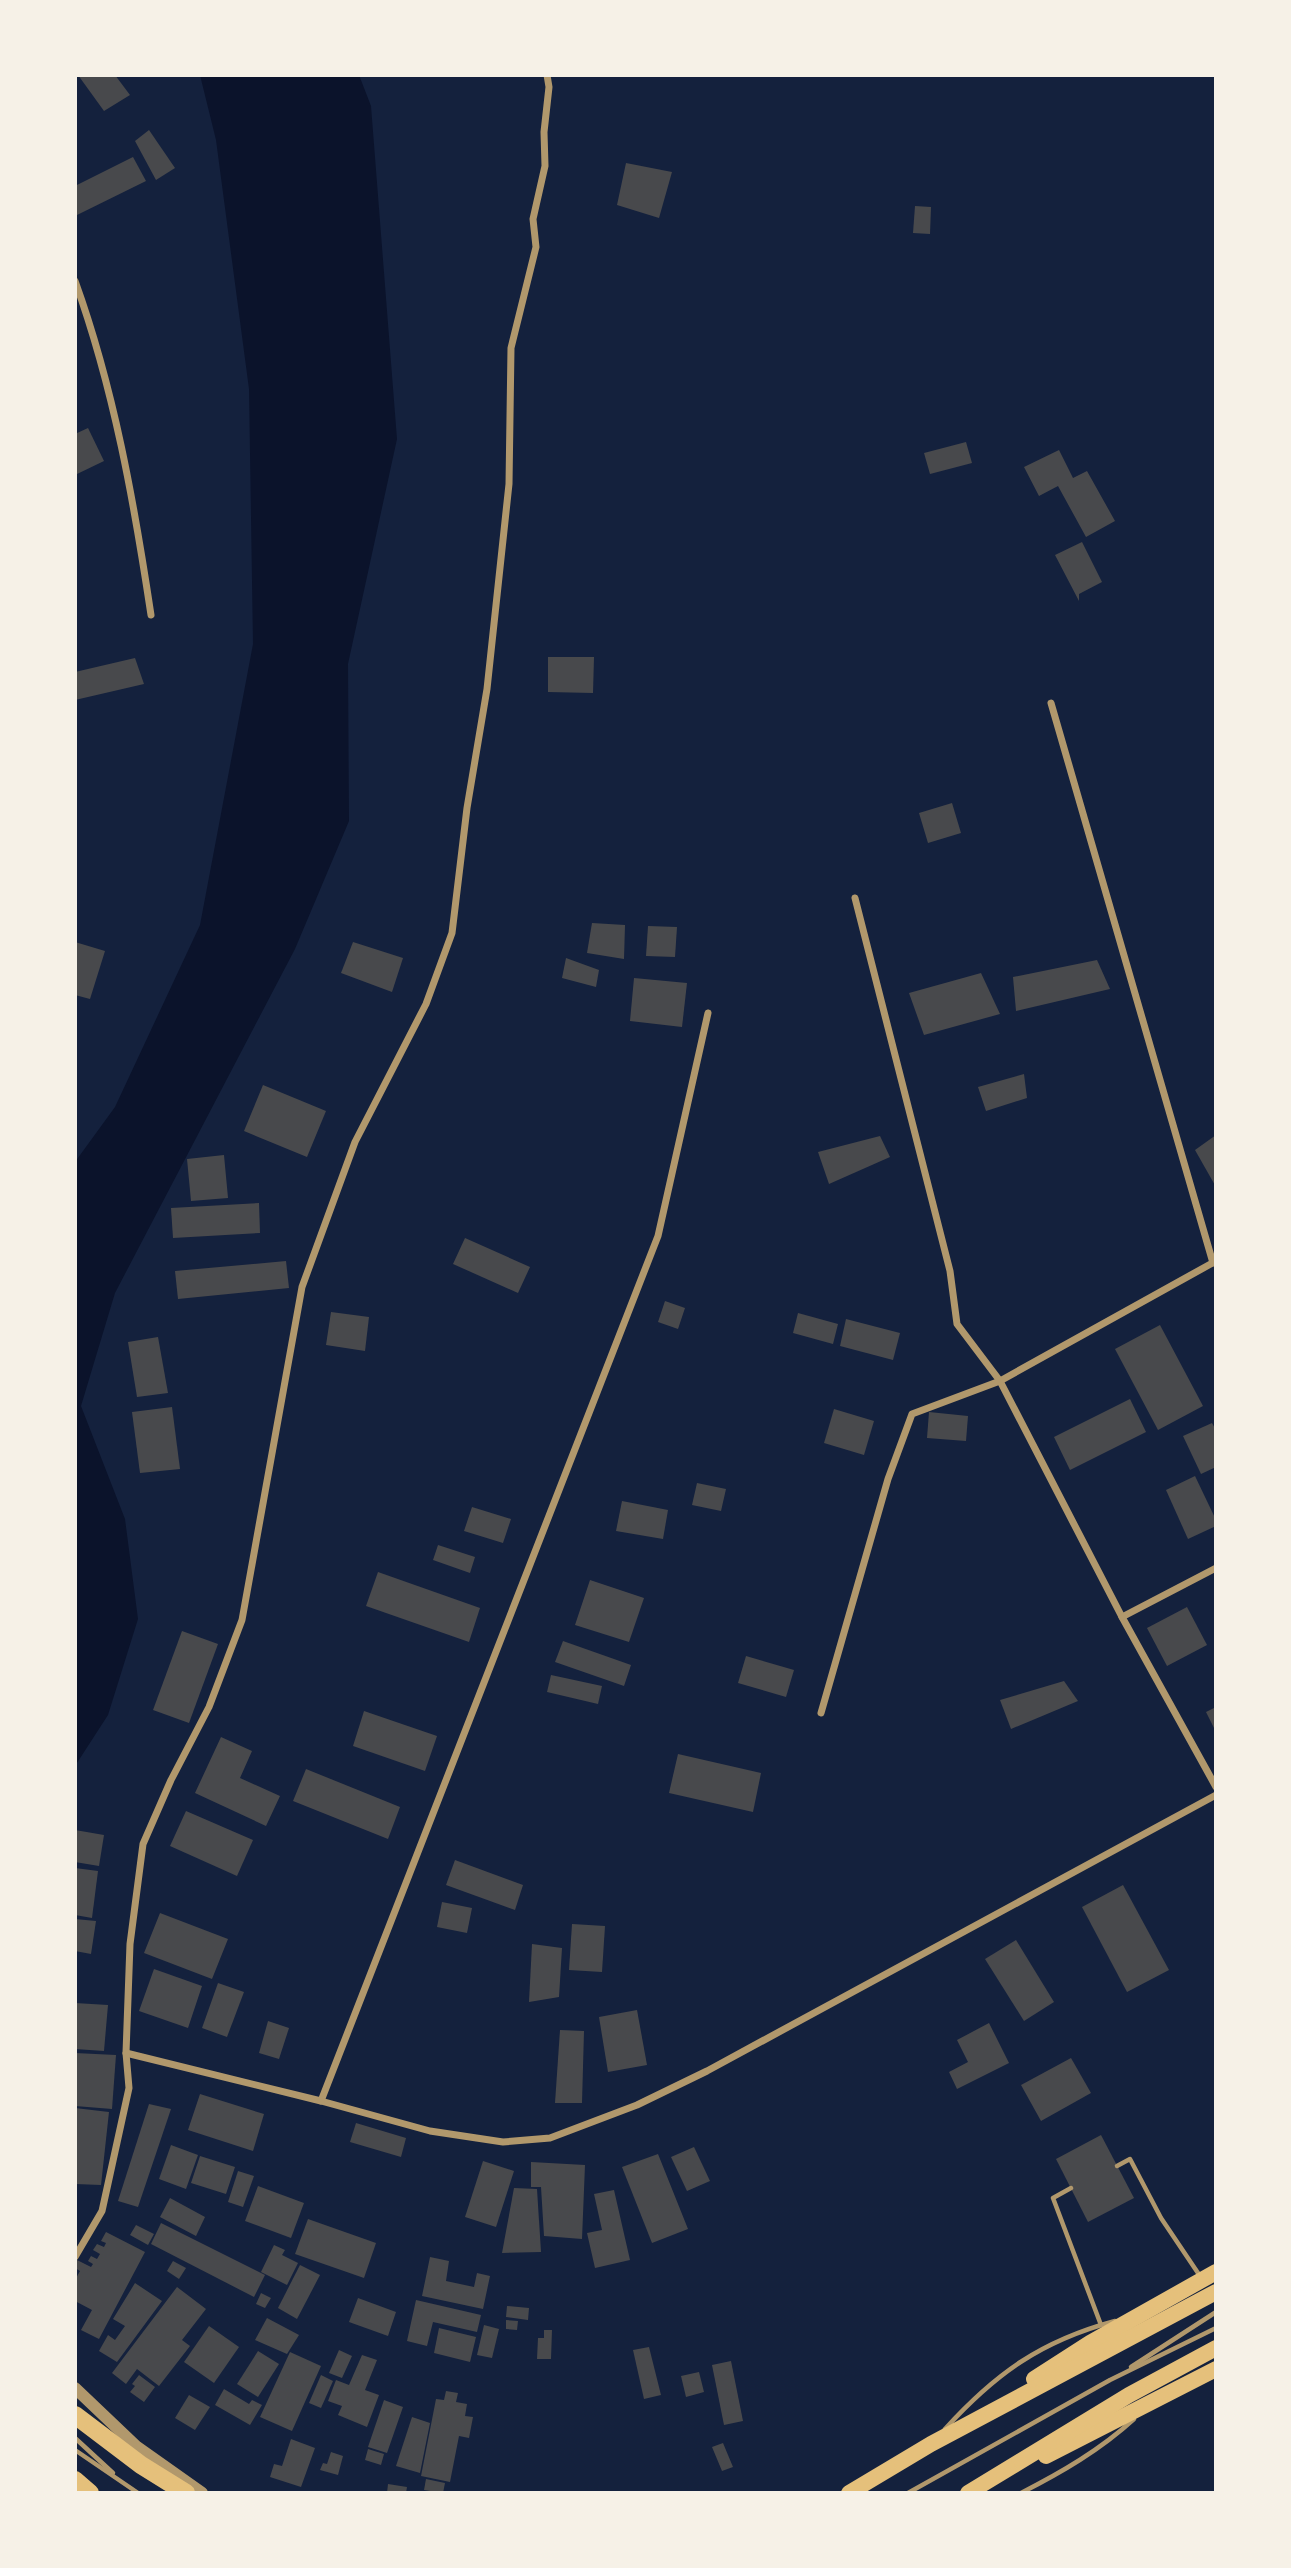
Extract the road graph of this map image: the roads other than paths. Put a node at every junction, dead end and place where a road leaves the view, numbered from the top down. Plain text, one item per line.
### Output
1 (547, 75) edge
2 (75, 281) edge
3 (150, 615) dead end
4 (1051, 703) dead end
5 (855, 898) dead end
6 (708, 1013) dead end
7 (1214, 1262) edge
8 (1000, 1381) junction
9 (1216, 1568) edge
10 (1122, 1617) junction
11 (821, 1713) dead end
12 (1216, 1787) edge
13 (1216, 1796) edge
14 (126, 2053) junction
15 (321, 2101) junction
16 (1117, 2165) dead end
17 (1071, 2188) dead end
18 (75, 2257) edge
19 (1209, 2275) edge
20 (1216, 2292) edge
21 (1216, 2312) edge
22 (1143, 2313) junction
23 (1101, 2325) junction
24 (1216, 2328) edge
25 (1216, 2348) edge
26 (1216, 2369) edge
27 (1110, 2380) junction
28 (75, 2388) edge
29 (1154, 2402) junction
30 (75, 2415) edge
31 (75, 2438) edge
32 (931, 2444) junction
33 (75, 2450) edge
34 (75, 2480) edge
35 (127, 2486) junction
36 (90, 2493) edge
37 (138, 2493) edge
38 (186, 2493) edge
39 (202, 2493) edge
40 (849, 2493) edge
41 (908, 2493) edge
42 (970, 2493) edge
43 (1021, 2493) edge

1 - 14 street
2 - 3 street
4 - 7 street
5 - 8 street
6 - 15 street
7 - 8 street
8 - 10 street
8 - 11 street
9 - 10 street
10 - 12 street
13 - 15 street
14 - 15 street
14 - 18 street
16 - 19 lane
17 - 23 lane
19 - 22 highway
20 - 32 highway
21 - 27 lane
22 - 23 lane
22 - 32 highway
23 - 32 lane
24 - 27 lane
25 - 42 highway
26 - 29 highway
27 - 41 lane
28 - 39 street
29 - 42 highway
29 - 43 lane
30 - 38 highway
31 - 35 lane
32 - 40 highway
33 - 35 lane
34 - 36 highway
35 - 37 lane

